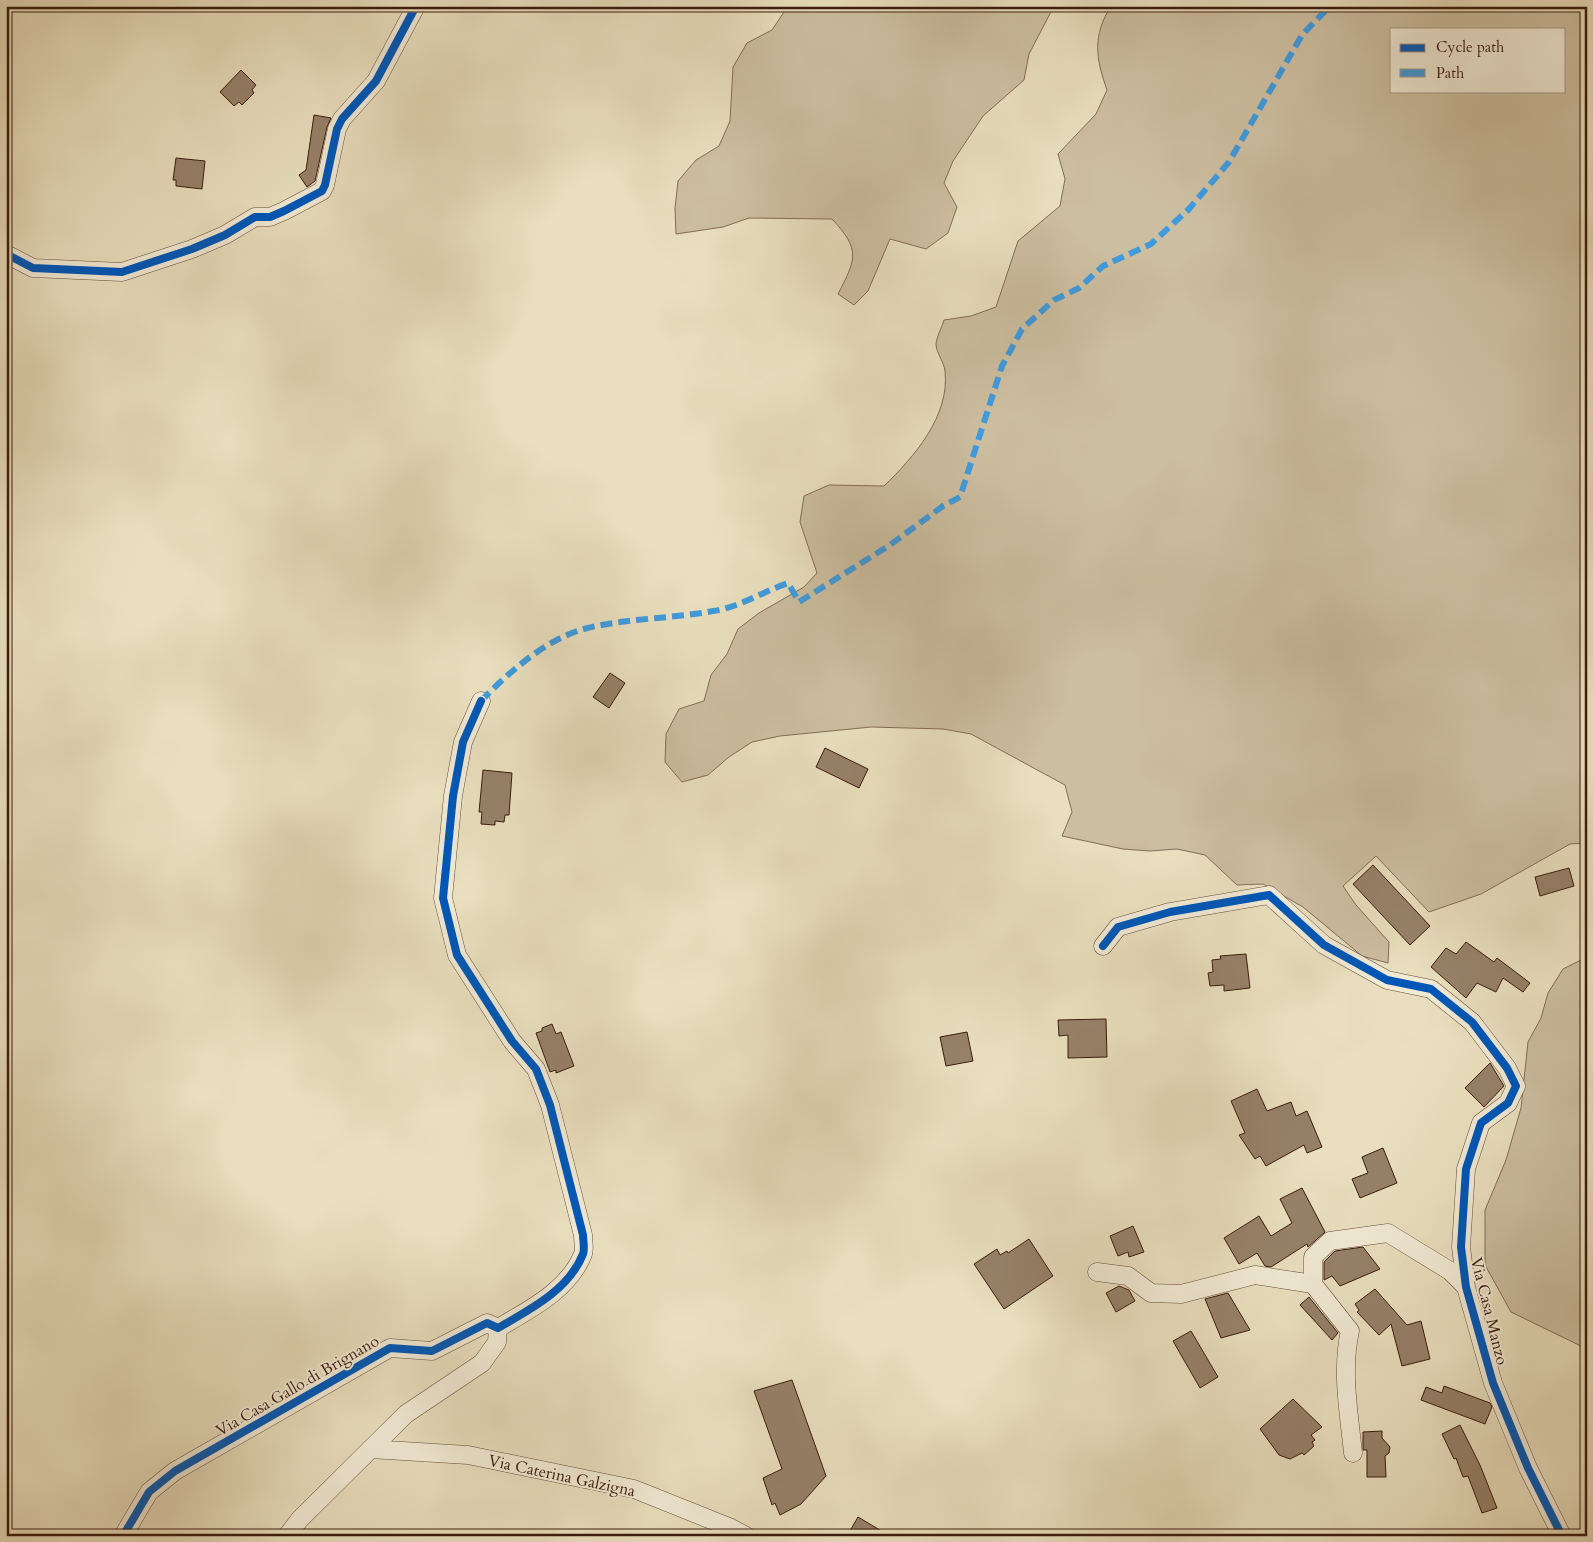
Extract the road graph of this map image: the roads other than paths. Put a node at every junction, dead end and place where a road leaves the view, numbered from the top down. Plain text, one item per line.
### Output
1 (416, 6) edge
2 (6, 254) edge
3 (481, 701) dead end
4 (1103, 946) dead end
5 (1097, 1272) dead end
6 (1313, 1284) junction
7 (1466, 1287) junction
8 (498, 1328) junction
9 (370, 1449) junction
10 (1353, 1453) dead end
11 (123, 1536) edge
12 (287, 1536) edge
13 (746, 1536) edge
14 (1562, 1536) edge

1 - 2 street
3 - 8 street, Via Casa Gallo di Brignano
4 - 7 street, Via Casa Manzo
5 - 6 street
6 - 7 street, Via Casa Manzo
6 - 10 street
7 - 14 street, Via Casa Manzo
8 - 9 street
8 - 11 street, Via Casa Gallo di Brignano
9 - 12 street
9 - 13 street, Via Caterina Galzigna

